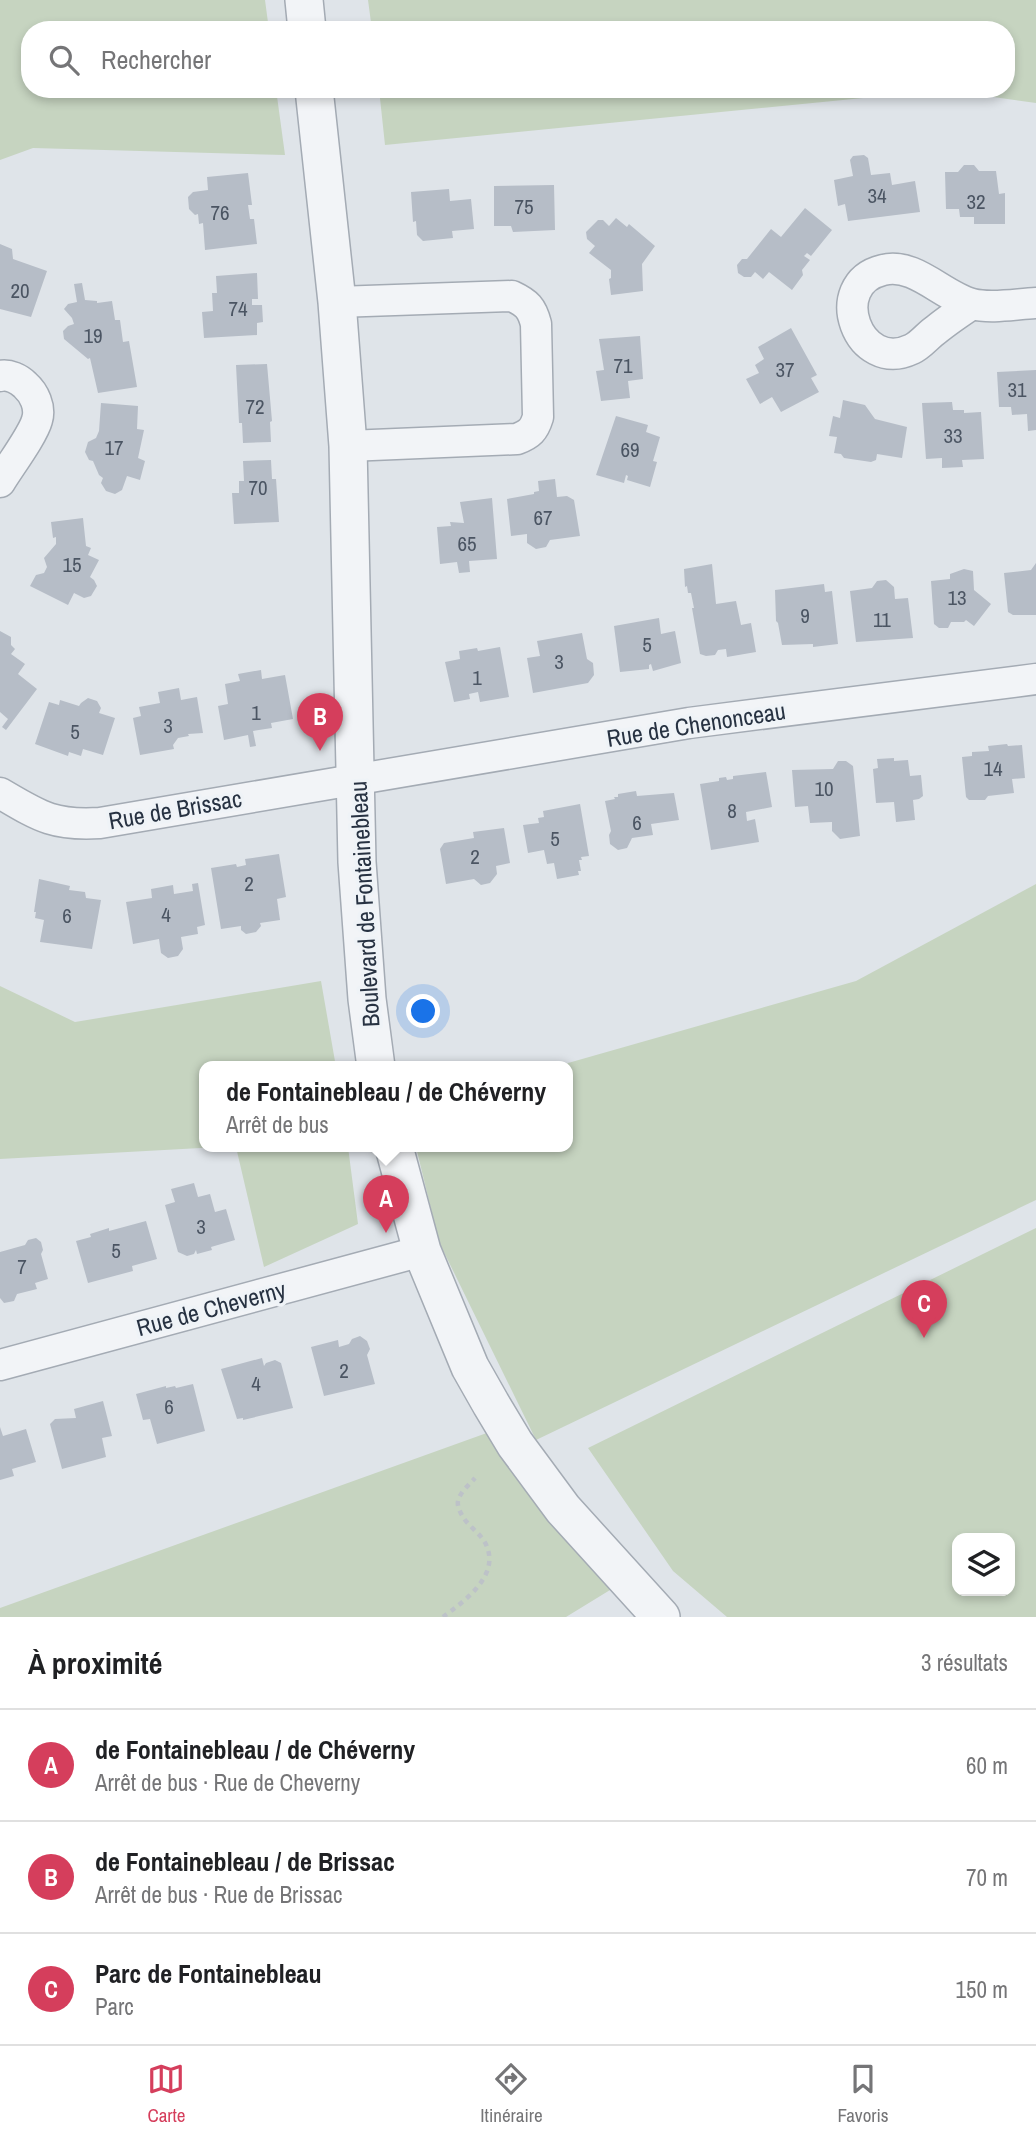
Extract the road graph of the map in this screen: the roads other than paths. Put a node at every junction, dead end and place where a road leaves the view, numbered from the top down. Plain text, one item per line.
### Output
1 (304, 0) edge
2 (306, 21) edge
3 (315, 98) edge
4 (337, 302) junction
5 (1036, 303) edge
6 (972, 304) dead end
7 (0, 376) edge
8 (348, 446) junction
9 (0, 482) edge
10 (1036, 679) edge
11 (356, 778) junction
12 (0, 793) edge
13 (374, 1061) edge
14 (395, 1152) edge
15 (422, 1251) junction
16 (0, 1365) edge
17 (662, 1617) edge

1 - 2 street
3 - 4 street, Boulevard de Fontainebleau
4 - 8 street, Boulevard de Fontainebleau
4 - 8 street
5 - 6 street
7 - 9 street
8 - 11 street, Boulevard de Fontainebleau
10 - 11 street, Rue de Chenonceau
11 - 12 street, Rue de Brissac
11 - 13 street, Boulevard de Fontainebleau
14 - 15 street
15 - 16 street, Rue de Cheverny
15 - 17 street

